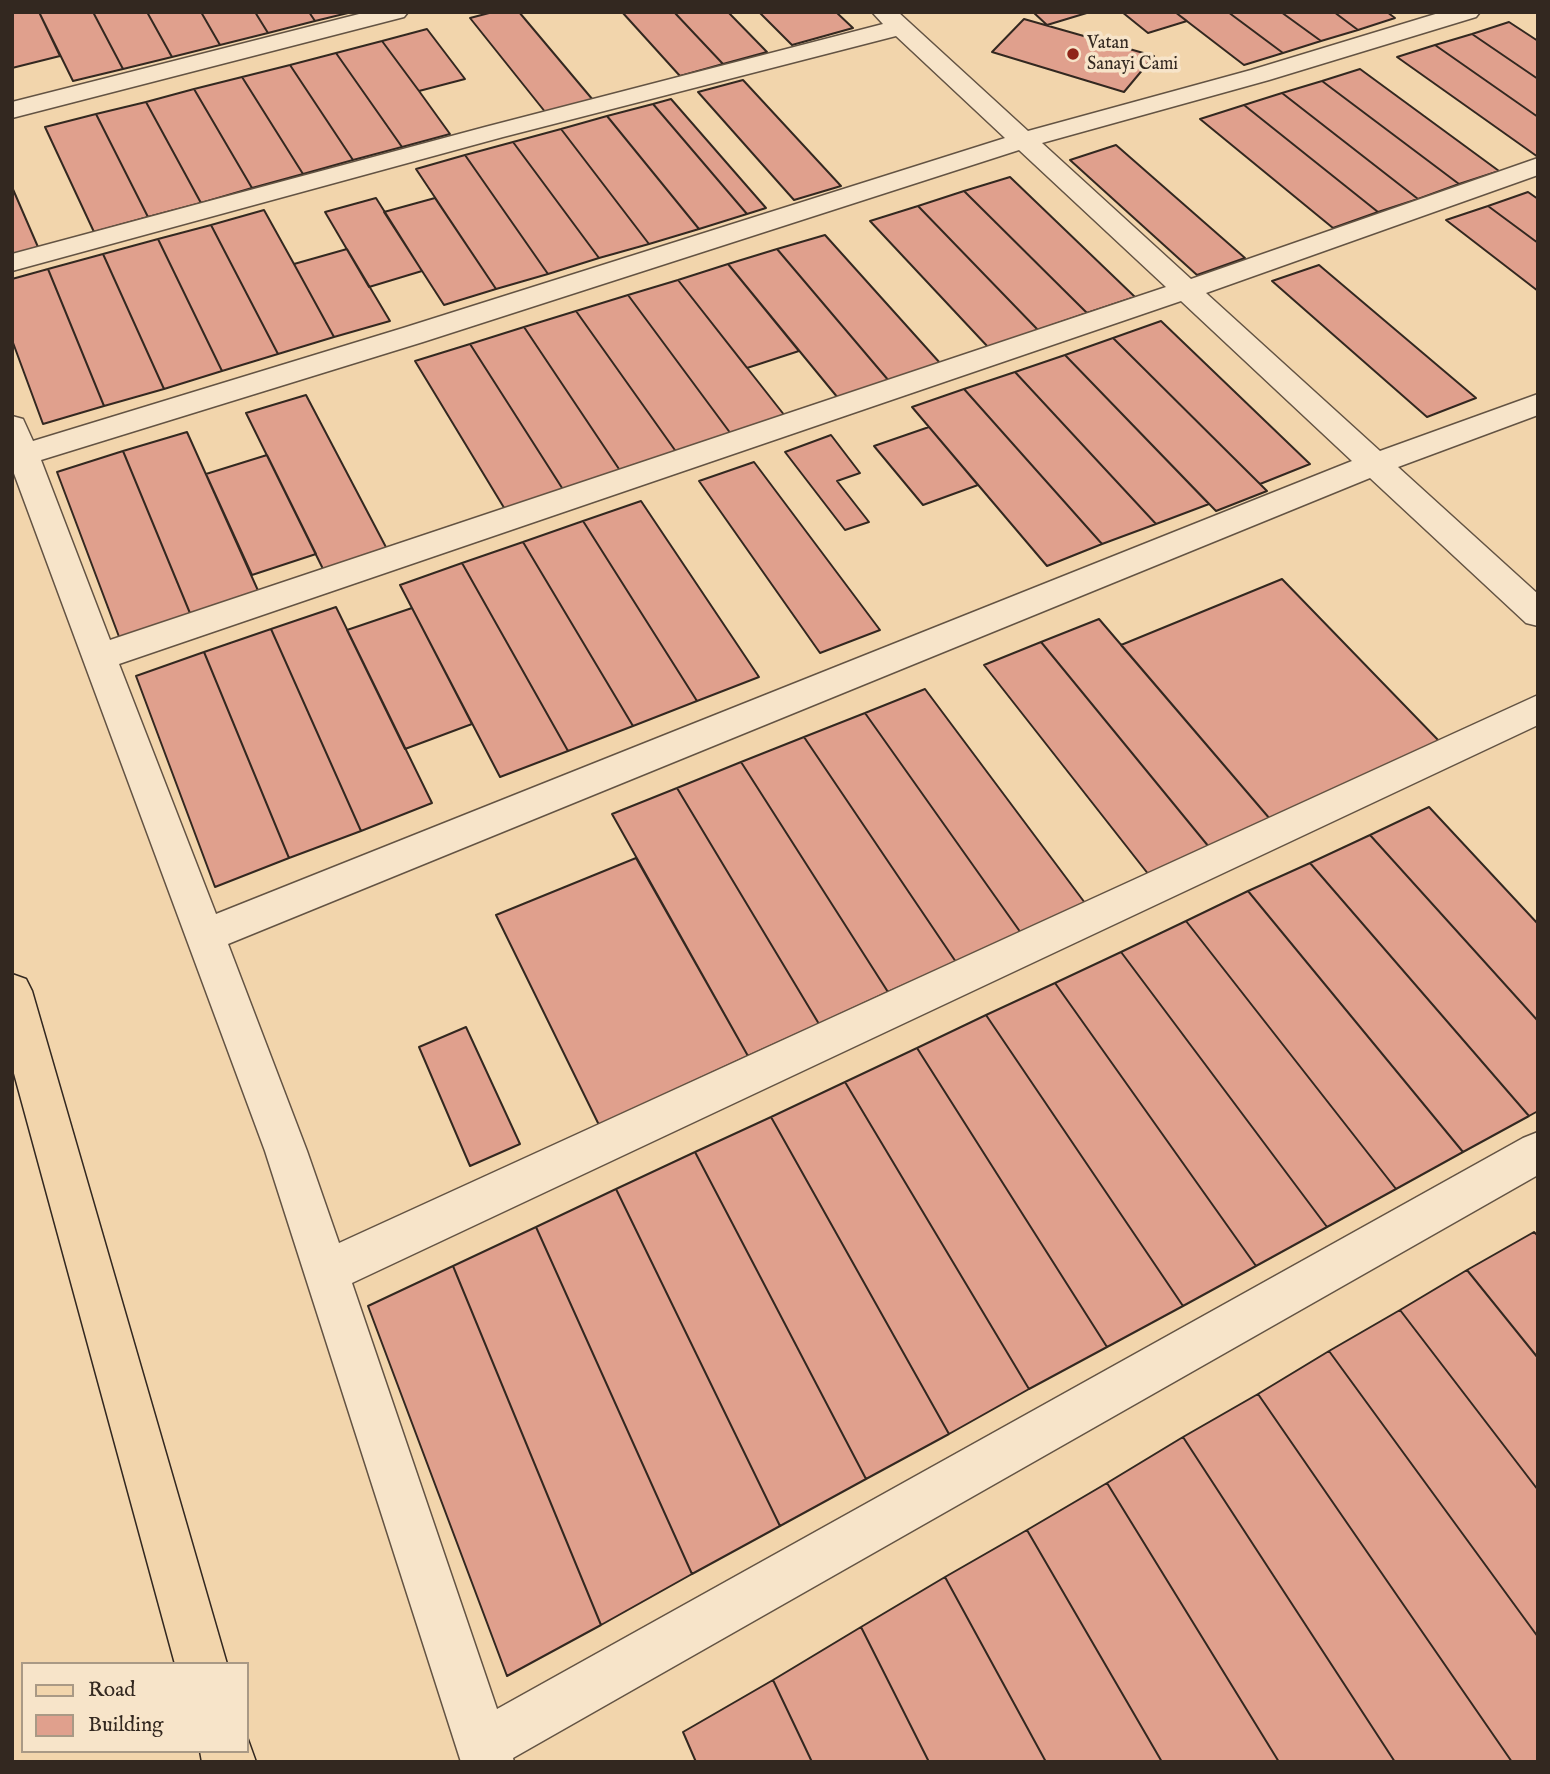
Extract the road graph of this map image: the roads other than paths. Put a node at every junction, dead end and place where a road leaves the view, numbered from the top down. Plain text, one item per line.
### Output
1 (397, 12) edge
2 (1468, 12) edge
3 (892, 20) edge
4 (12, 110) edge
5 (1024, 140) junction
6 (1538, 166) edge
7 (12, 263) edge
8 (1186, 290) junction
9 (1538, 404) edge
10 (18, 440) edge
11 (1375, 464) junction
12 (1538, 614) edge
13 (100, 657) junction
14 (1538, 709) edge
15 (205, 936) junction
16 (12, 991) edge
17 (1538, 1152) edge
18 (326, 1272) junction
19 (200, 1662) edge
20 (485, 1754) edge

1 - 4 street
2 - 5 street
3 - 5 street
3 - 7 street
5 - 8 street
5 - 10 street
6 - 8 street
8 - 11 street
8 - 13 street
9 - 11 street
10 - 13 street
11 - 12 street
11 - 15 street
13 - 15 street
14 - 18 street
15 - 18 street
16 - 19 main road
17 - 20 street
18 - 20 street

